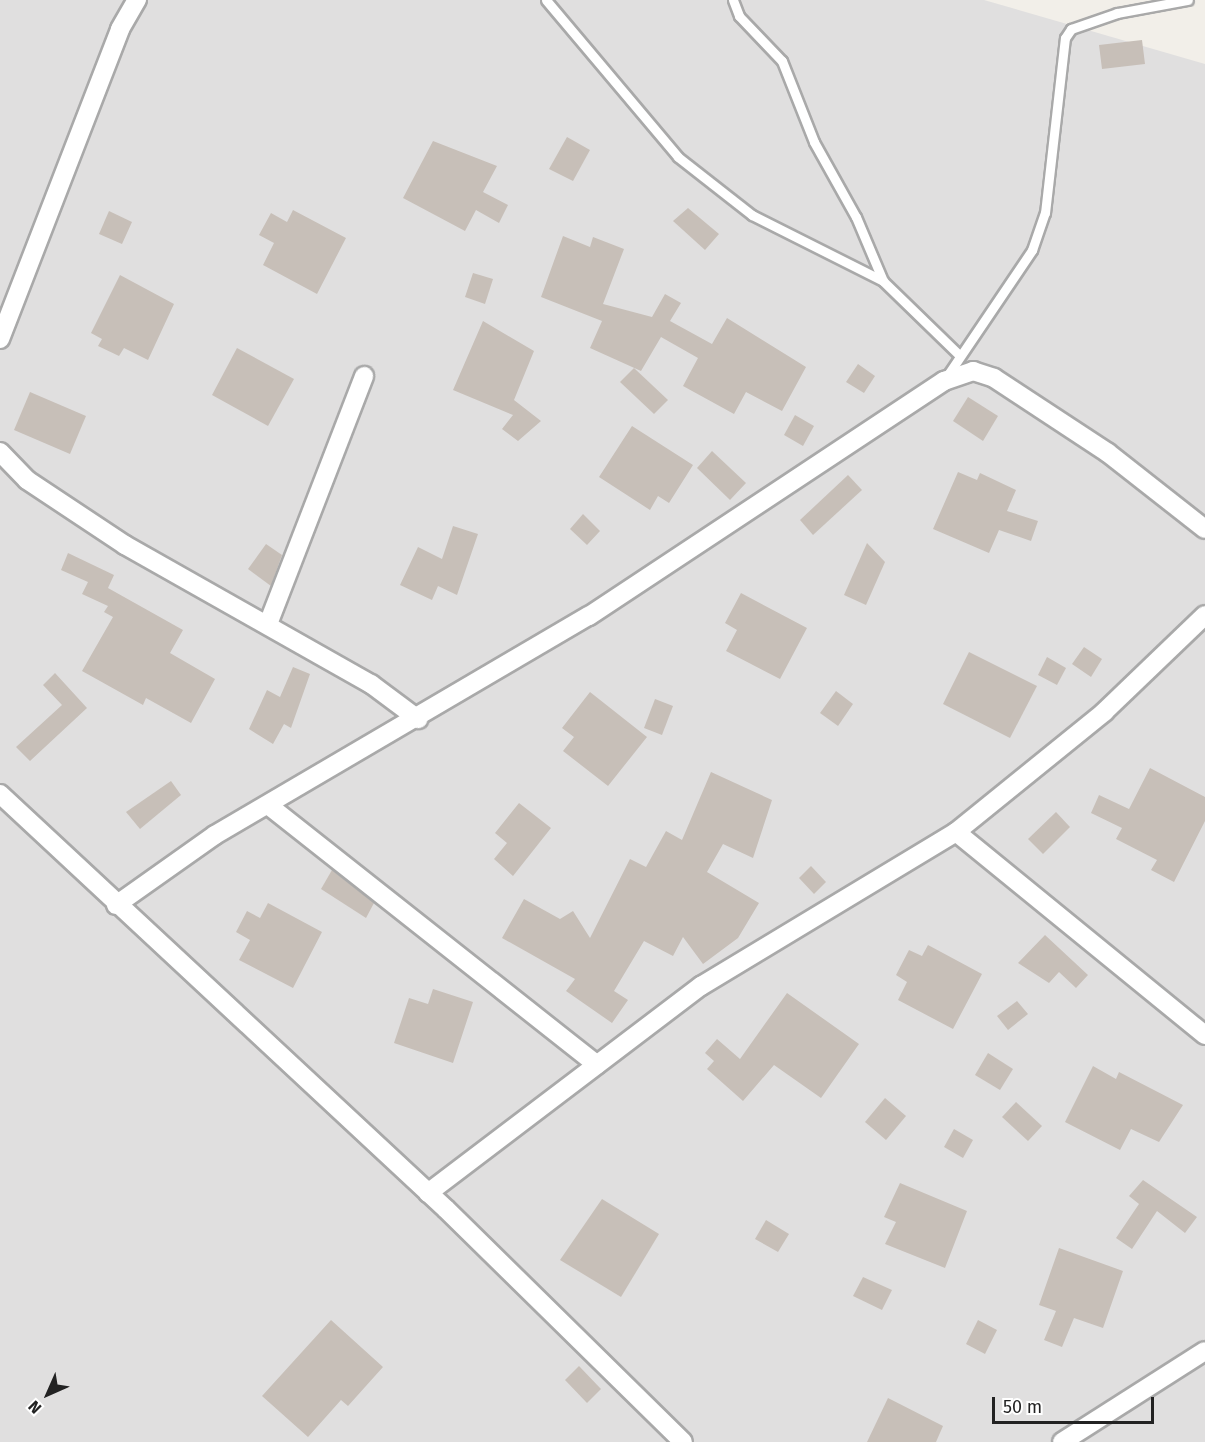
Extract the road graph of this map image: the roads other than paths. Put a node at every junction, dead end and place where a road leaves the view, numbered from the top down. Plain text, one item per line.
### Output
1 (137, 0) edge
2 (546, 0) edge
3 (733, 0) edge
4 (1188, 0) edge
5 (883, 281) junction
6 (0, 339) edge
7 (960, 356) junction
8 (364, 376) dead end
9 (944, 381) junction
10 (0, 452) edge
11 (1205, 529) edge
12 (1205, 615) edge
13 (268, 624) junction
14 (418, 719) junction
15 (0, 794) edge
16 (268, 805) junction
17 (956, 832) junction
18 (116, 905) junction
19 (1205, 1035) edge
20 (597, 1065) junction
21 (428, 1193) junction
22 (1205, 1352) edge
23 (683, 1442) edge
24 (1062, 1442) edge

1 - 6 street
2 - 5 lane
3 - 5 lane
4 - 7 lane
5 - 7 lane
7 - 9 lane
8 - 13 street
9 - 11 street
9 - 14 street
10 - 13 street
12 - 17 street
13 - 14 street
14 - 16 street
15 - 18 street
16 - 18 street
16 - 20 street
17 - 19 street
17 - 20 street
18 - 21 street
20 - 21 street
21 - 23 street
22 - 24 street

